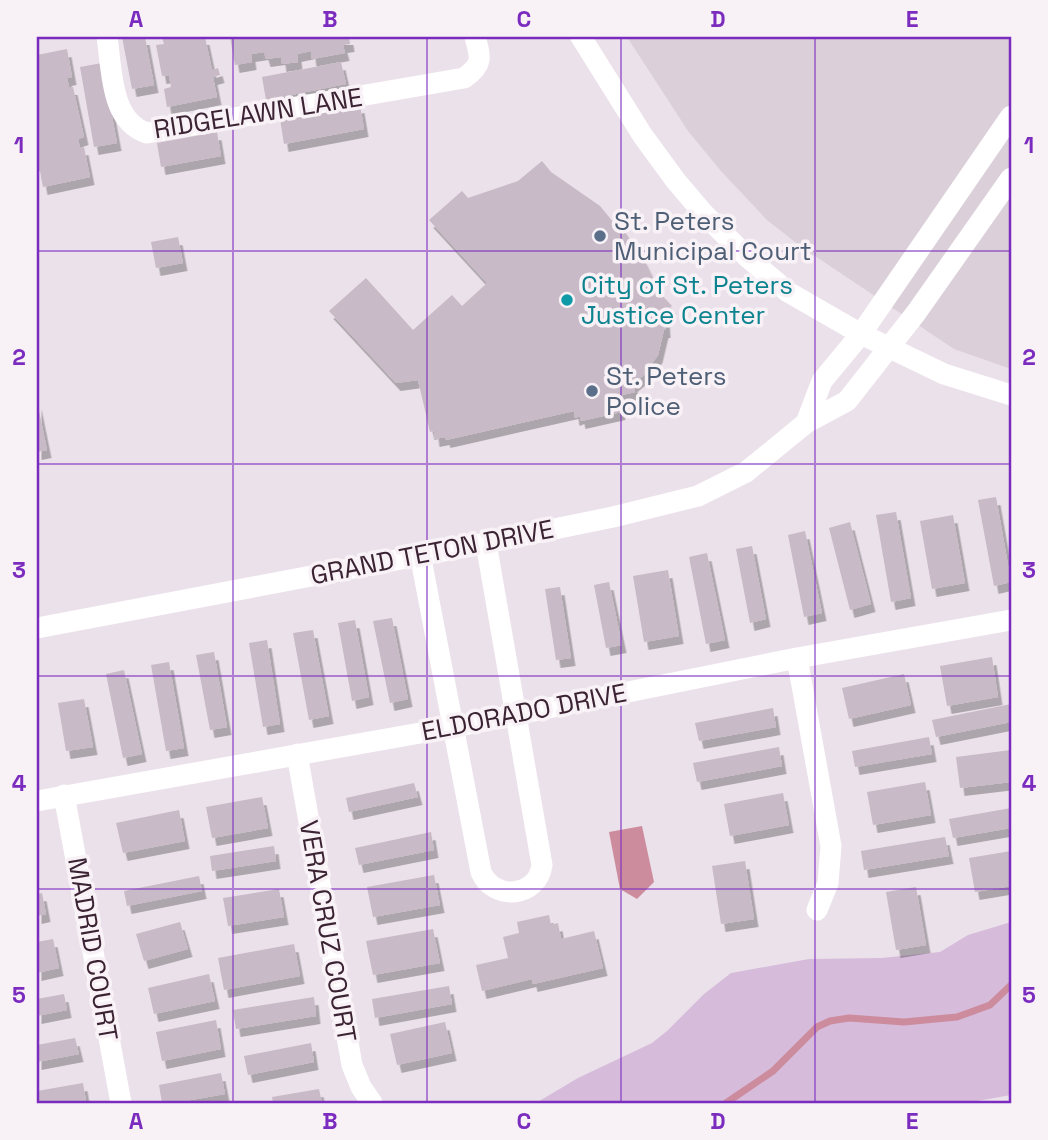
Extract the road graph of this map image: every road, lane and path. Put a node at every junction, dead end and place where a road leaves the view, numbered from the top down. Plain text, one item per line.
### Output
1 (107, 37) edge
2 (475, 37) edge
3 (581, 37) edge
4 (1011, 116) edge
5 (1011, 178) edge
6 (861, 334) junction
7 (890, 348) junction
8 (1011, 395) edge
9 (806, 424) junction
10 (486, 543) junction
11 (420, 554) junction
12 (1011, 620) edge
13 (37, 628) edge
14 (797, 658) junction
15 (516, 713) junction
16 (454, 727) junction
17 (297, 754) junction
18 (64, 794) junction
19 (37, 801) edge
20 (817, 910) dead end
21 (121, 1103) edge
22 (372, 1103) edge

1 - 2 street, RIDGELAWN LANE
3 - 6 street
4 - 6 street
5 - 7 street, GRAND TETON DRIVE
6 - 7 street
6 - 9 street
7 - 8 street
7 - 9 street, GRAND TETON DRIVE
9 - 10 street, GRAND TETON DRIVE
10 - 11 street, GRAND TETON DRIVE
10 - 15 street
11 - 13 street, GRAND TETON DRIVE
11 - 16 street
12 - 14 street, ELDORADO DRIVE
14 - 15 street, ELDORADO DRIVE
14 - 20 street
15 - 16 street, ELDORADO DRIVE
15 - 16 street
16 - 17 street, ELDORADO DRIVE
17 - 18 street, ELDORADO DRIVE
17 - 22 street, VERA CRUZ COURT
18 - 19 street, ELDORADO DRIVE
18 - 21 street, MADRID COURT

